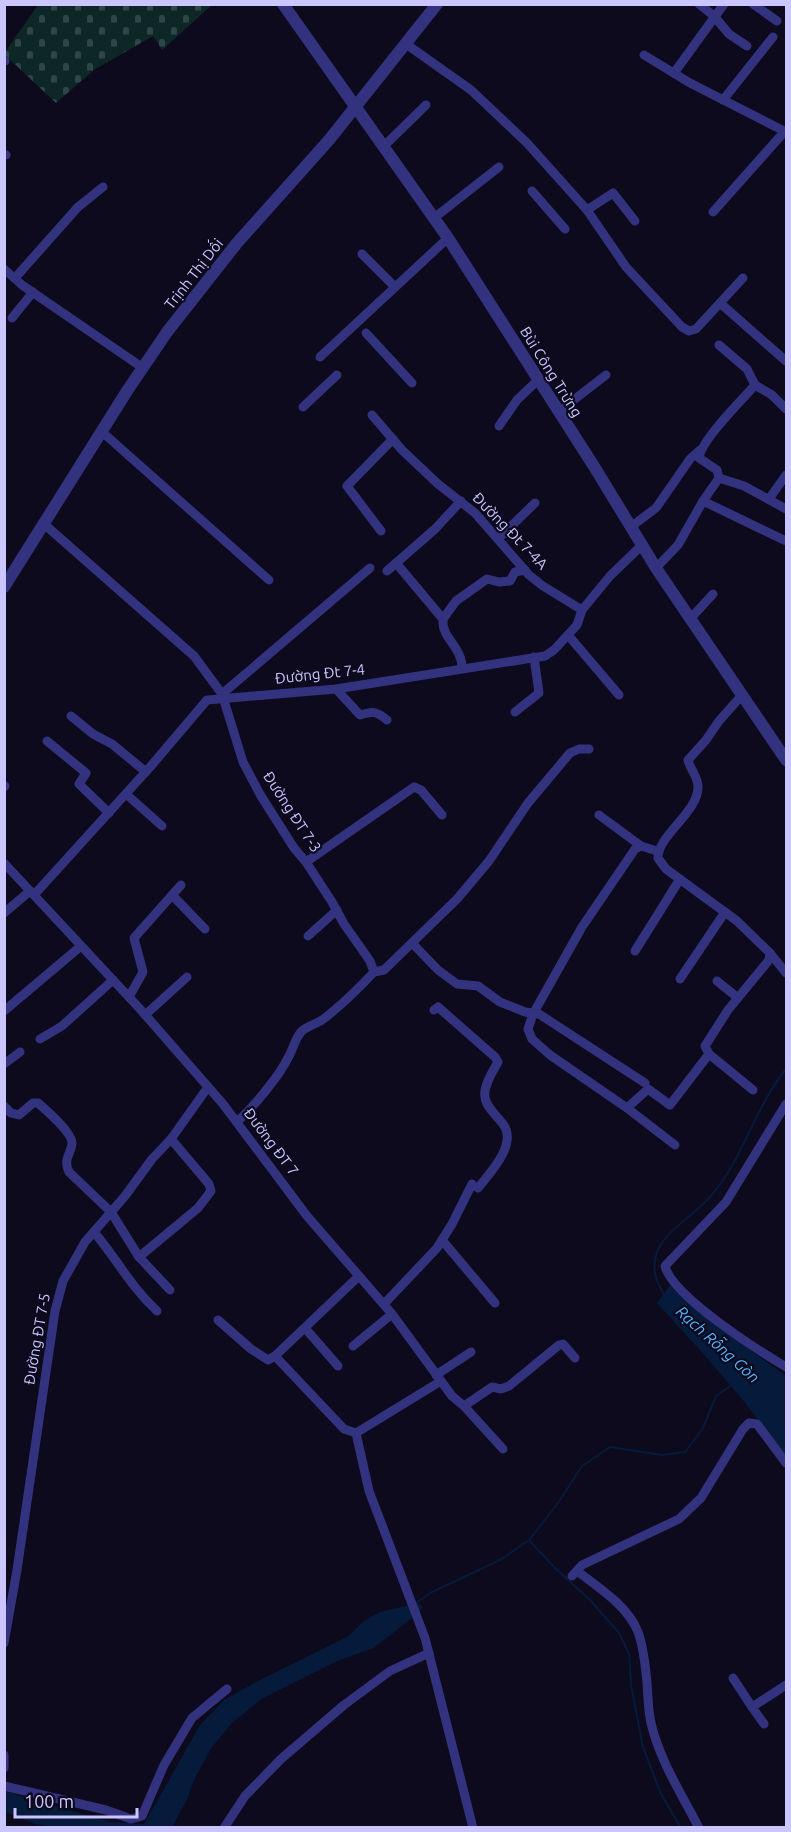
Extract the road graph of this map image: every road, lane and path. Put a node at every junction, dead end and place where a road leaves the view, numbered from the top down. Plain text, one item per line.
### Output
1 (283, 4) edge
2 (437, 4) edge
3 (699, 4) edge
4 (724, 4) edge
5 (753, 4) edge
6 (714, 16) junction
7 (777, 21) dead end
8 (773, 38) dead end
9 (406, 44) junction
10 (747, 46) dead end
11 (644, 55) dead end
12 (674, 73) junction
13 (723, 100) junction
14 (426, 105) dead end
15 (354, 108) junction
16 (785, 131) edge
17 (383, 147) junction
18 (499, 166) dead end
19 (103, 187) dead end
20 (532, 191) dead end
21 (587, 210) junction
22 (713, 212) dead end
23 (434, 218) junction
24 (635, 221) dead end
25 (565, 230) dead end
26 (448, 238) junction
27 (362, 254) dead end
28 (4, 269) edge
29 (15, 278) junction
30 (743, 278) dead end
31 (395, 287) junction
32 (33, 292) junction
33 (720, 303) junction
34 (12, 318) dead end
35 (366, 333) dead end
36 (719, 345) dead end
37 (320, 357) dead end
38 (786, 361) edge
39 (143, 368) junction
40 (337, 375) dead end
41 (606, 375) dead end
42 (537, 380) junction
43 (412, 383) dead end
44 (755, 385) junction
45 (303, 408) dead end
46 (786, 409) edge
47 (558, 412) junction
48 (372, 415) dead end
49 (499, 426) dead end
50 (101, 431) junction
51 (393, 440) junction
52 (700, 450) junction
53 (786, 475) edge
54 (719, 478) junction
55 (769, 499) junction
56 (461, 501) junction
57 (703, 501) junction
58 (535, 503) dead end
59 (786, 510) edge
60 (44, 524) junction
61 (632, 526) junction
62 (381, 531) dead end
63 (498, 539) junction
64 (786, 541) edge
65 (643, 544) junction
66 (396, 563) junction
67 (370, 568) dead end
68 (656, 568) junction
69 (525, 570) junction
70 (387, 571) dead end
71 (269, 580) dead end
72 (5, 585) edge
73 (713, 594) dead end
74 (582, 610) junction
75 (691, 618) junction
76 (443, 619) junction
77 (568, 635) junction
78 (534, 657) junction
79 (462, 668) junction
80 (336, 689) junction
81 (743, 694) junction
82 (619, 695) dead end
83 (222, 696) junction
84 (515, 712) dead end
85 (71, 716) dead end
86 (387, 720) dead end
87 (48, 741) dead end
88 (589, 749) dead end
89 (786, 760) edge
90 (146, 772) junction
91 (126, 794) junction
92 (109, 813) junction
93 (442, 815) dead end
94 (599, 815) dead end
95 (162, 826) dead end
96 (641, 846) junction
97 (657, 851) junction
98 (306, 862) junction
99 (4, 863) edge
100 (680, 879) junction
101 (181, 885) dead end
102 (32, 893) junction
103 (172, 895) junction
104 (337, 910) junction
105 (725, 912) junction
106 (4, 913) edge
107 (205, 929) dead end
108 (308, 936) dead end
109 (412, 943) junction
110 (81, 946) junction
111 (635, 951) dead end
112 (770, 954) junction
113 (374, 972) junction
114 (786, 973) edge
115 (187, 976) dead end
116 (680, 979) dead end
117 (113, 980) junction
118 (717, 981) dead end
119 (129, 997) junction
120 (738, 998) junction
121 (434, 1010) dead end
122 (4, 1011) edge
123 (533, 1014) junction
124 (145, 1016) junction
125 (40, 1039) dead end
126 (20, 1052) dead end
127 (709, 1054) junction
128 (4, 1064) edge
129 (645, 1083) dead end
130 (208, 1086) junction
131 (753, 1090) dead end
132 (786, 1104) edge
133 (4, 1106) edge
134 (627, 1108) junction
135 (237, 1122) junction
136 (171, 1139) junction
137 (675, 1145) dead end
138 (111, 1212) junction
139 (94, 1232) junction
140 (442, 1240) junction
141 (139, 1257) junction
142 (359, 1276) junction
143 (170, 1290) dead end
144 (495, 1303) dead end
145 (384, 1304) junction
146 (157, 1311) dead end
147 (392, 1314) junction
148 (218, 1320) dead end
149 (305, 1328) junction
150 (353, 1346) dead end
151 (471, 1352) dead end
152 (275, 1356) junction
153 (574, 1358) dead end
154 (785, 1363) edge
155 (338, 1366) dead end
156 (438, 1378) junction
157 (464, 1406) junction
158 (356, 1433) junction
159 (503, 1449) dead end
160 (786, 1463) edge
161 (4, 1643) edge
162 (429, 1653) junction
163 (733, 1678) dead end
164 (786, 1685) edge
165 (227, 1689) dead end
166 (752, 1707) junction
167 (764, 1724) dead end
168 (4, 1755) edge
169 (4, 1768) edge
170 (4, 1786) edge
171 (224, 1827) edge
172 (473, 1827) edge
173 (699, 1827) edge

1 - 15 street, Bùi Công Trừng
2 - 9 street, Trịnh Thị Dối
3 - 6 street
4 - 6 street
5 - 7 street
6 - 10 street
6 - 12 street
8 - 13 street
9 - 15 street, Trịnh Thị Dối
9 - 21 street
11 - 12 street
12 - 13 street
13 - 16 street
14 - 17 street
15 - 17 street, Bùi Công Trừng
15 - 39 street, Trịnh Thị Dối
16 - 22 street
17 - 23 street, Bùi Công Trừng
18 - 23 street
19 - 29 street
20 - 25 street
21 - 24 street
21 - 33 street
23 - 26 street, Bùi Công Trừng
26 - 31 street
26 - 42 street, Bùi Công Trừng
27 - 31 street
28 - 29 street
29 - 32 street
30 - 33 street
31 - 37 street
32 - 34 street
32 - 39 street
33 - 38 street
35 - 43 street
36 - 44 street
39 - 50 street, Trịnh Thị Dối
40 - 45 street
41 - 47 street
42 - 47 street, Bùi Công Trừng
42 - 49 street
44 - 46 street
44 - 52 street
47 - 61 street, Bùi Công Trừng
48 - 51 street, Đường Đt 7-4A
50 - 60 street, Trịnh Thị Dối
50 - 71 street
51 - 56 street, Đường Đt 7-4A
51 - 62 street
52 - 54 street
52 - 61 street
53 - 55 street
54 - 55 street
54 - 57 street
55 - 59 street
56 - 63 street, Đường Đt 7-4A
56 - 66 street
57 - 64 street
57 - 68 street
58 - 63 street
60 - 72 street, Trịnh Thị Dối
60 - 83 street, Đường ĐT 7-3
61 - 65 street, Bùi Công Trừng
63 - 69 street, Đường Đt 7-4A
65 - 68 street, Bùi Công Trừng
65 - 74 street, Đường Đt 7-4
66 - 70 street
66 - 76 street
67 - 83 street
68 - 75 street, Bùi Công Trừng
69 - 74 street, Đường Đt 7-4A
69 - 76 street
73 - 75 street
74 - 77 street, Đường Đt 7-4
75 - 81 street, Bùi Công Trừng
76 - 79 street
77 - 78 street, Đường Đt 7-4
77 - 82 street
78 - 79 street, Đường Đt 7-4
78 - 84 street
79 - 80 street, Đường Đt 7-4
80 - 83 street, Đường Đt 7-4
80 - 86 street
81 - 89 street, Bùi Công Trừng
81 - 97 street
83 - 90 street, Đường Đt 7-4
83 - 98 street, Đường ĐT 7-3
85 - 90 street
87 - 92 street
88 - 109 street
90 - 91 street, Đường Đt 7-4
91 - 92 street, Đường Đt 7-4
91 - 95 street
92 - 102 street, Đường Đt 7-4
93 - 98 street
94 - 96 street
96 - 97 street
96 - 123 street
97 - 100 street
98 - 104 street, Đường ĐT 7-3
99 - 102 street, Đường ĐT 7
100 - 105 street
100 - 111 street
101 - 103 street
102 - 106 street, Đường Đt 7-4
102 - 110 street, Đường ĐT 7
103 - 107 street
103 - 119 street
104 - 108 street
104 - 113 street, Đường ĐT 7-3
105 - 112 street
105 - 116 street
109 - 113 street
109 - 123 street
110 - 117 street, Đường ĐT 7
110 - 122 street
112 - 114 street
112 - 120 street
113 - 135 street
115 - 124 street
117 - 119 street, Đường ĐT 7
117 - 125 street
118 - 120 street
119 - 124 street, Đường ĐT 7
120 - 127 street
121 - 140 street
123 - 129 street
123 - 134 street
124 - 130 street, Đường ĐT 7
126 - 128 street
127 - 131 street
127 - 134 street
130 - 135 street, Đường ĐT 7
130 - 136 street, Đường ĐT 7-5
132 - 154 street
133 - 138 street
134 - 137 street
135 - 142 street, Đường ĐT 7
136 - 138 street, Đường ĐT 7-5
136 - 141 street
138 - 139 street, Đường ĐT 7-5
138 - 141 street
139 - 146 street
139 - 161 street, Đường ĐT 7-5
140 - 144 street
140 - 145 street
141 - 143 street
142 - 145 street, Đường ĐT 7
142 - 149 street
145 - 147 street, Đường ĐT 7
147 - 150 street
147 - 156 street, Đường ĐT 7
148 - 152 street
149 - 152 street
149 - 155 street
151 - 156 street
152 - 158 street
153 - 157 street
156 - 157 street, Đường ĐT 7
156 - 158 street
157 - 159 street, Đường ĐT 7
158 - 162 street
160 - 173 street
162 - 171 street
162 - 172 street
163 - 166 street
164 - 166 street
165 - 170 street
166 - 167 street
168 - 169 street

